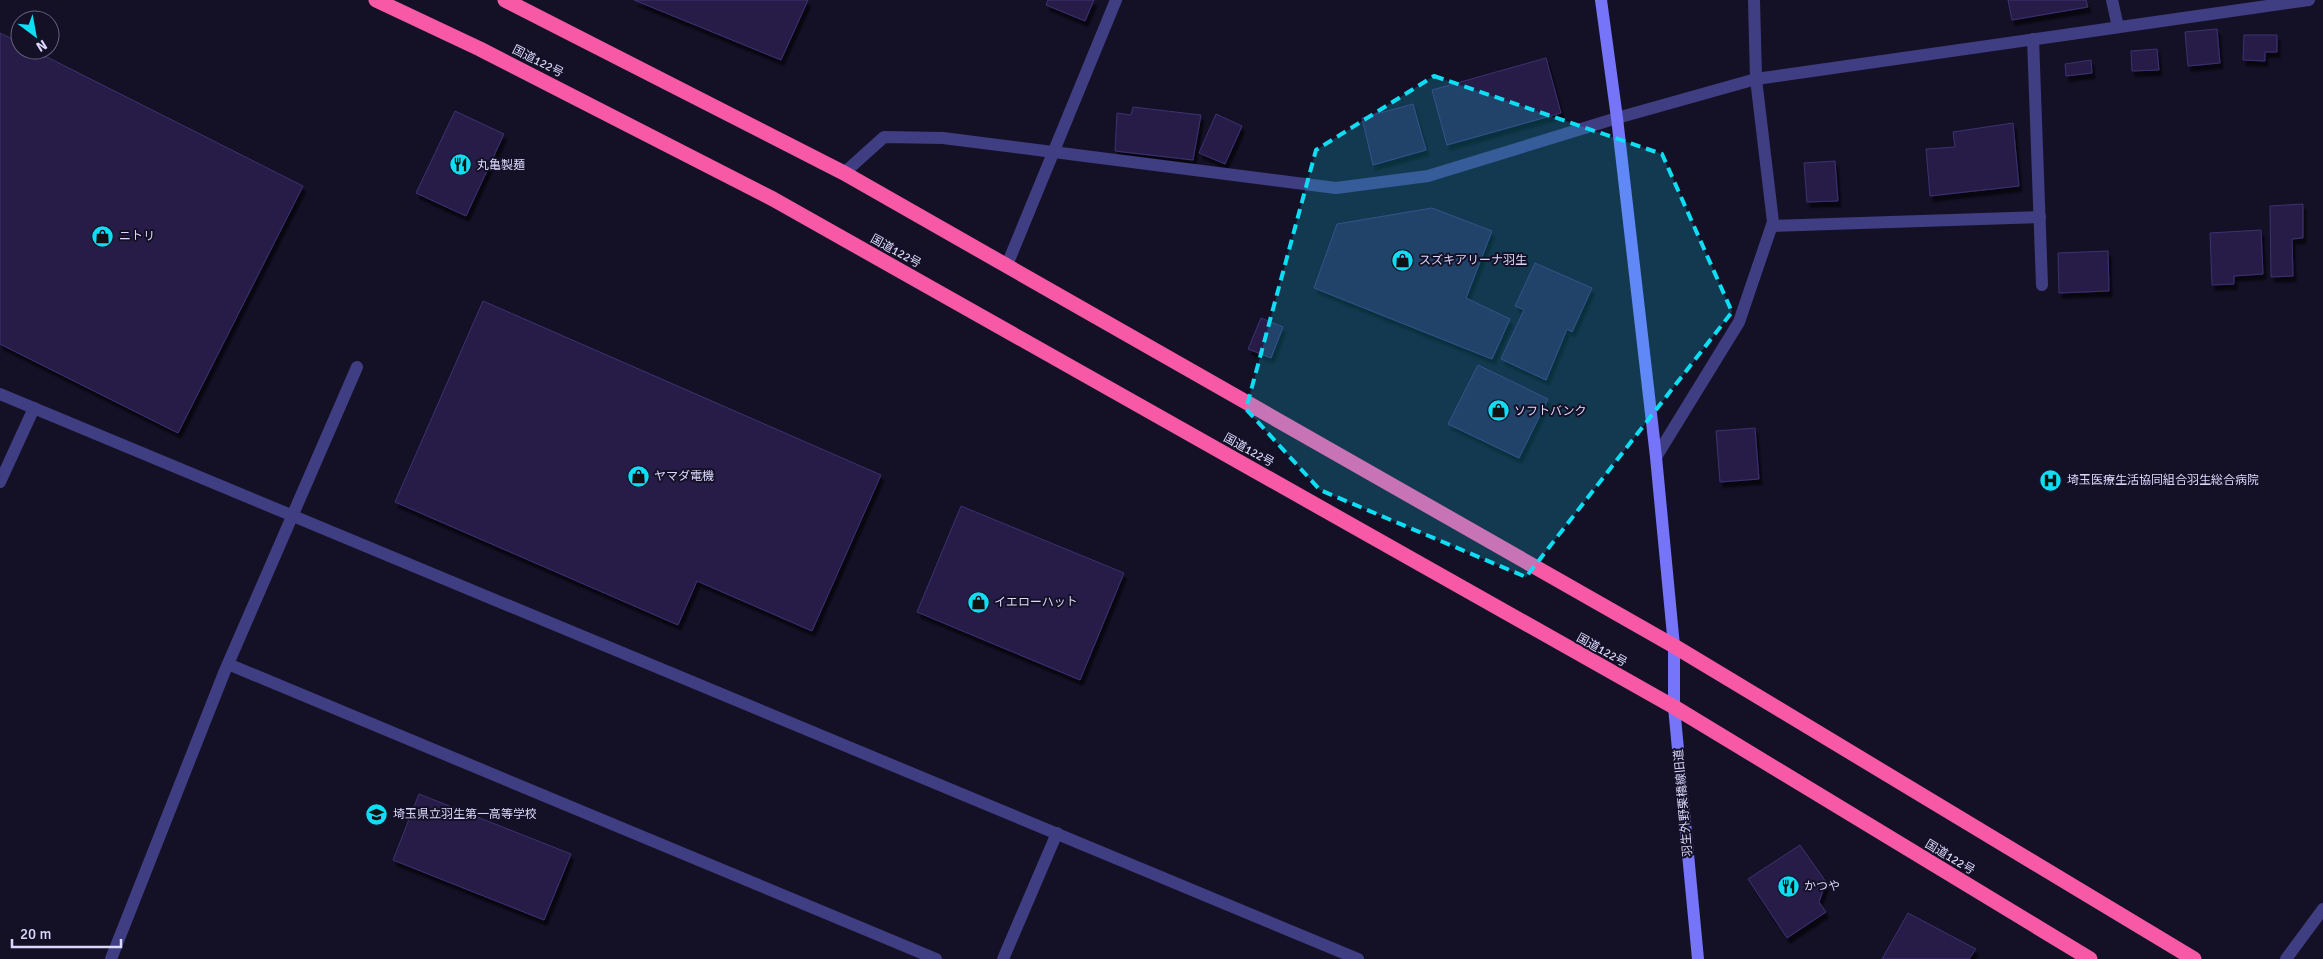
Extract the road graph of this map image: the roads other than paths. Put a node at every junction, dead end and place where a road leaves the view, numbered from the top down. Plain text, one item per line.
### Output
1 (376, 0) edge
2 (505, 0) edge
3 (1116, 0) edge
4 (1601, 0) edge
5 (1754, 0) edge
6 (2112, 0) edge
7 (2309, 0) edge
8 (2118, 27) junction
9 (2033, 40) junction
10 (1756, 79) junction
11 (1617, 118) junction
12 (1054, 152) junction
13 (844, 173) junction
14 (2040, 217) junction
15 (1772, 226) junction
16 (1007, 265) junction
17 (2042, 285) dead end
18 (357, 367) dead end
19 (0, 394) edge
20 (34, 408) junction
21 (1656, 458) junction
22 (0, 482) edge
23 (292, 515) junction
24 (1674, 646) junction
25 (228, 664) junction
26 (1674, 708) junction
27 (1057, 833) junction
28 (2323, 909) edge
29 (111, 959) edge
30 (936, 959) edge
31 (1004, 959) edge
32 (1358, 959) edge
33 (1698, 959) edge
34 (2090, 959) edge
35 (2194, 959) edge
36 (2286, 959) edge

1 - 26 highway, 国道122号
2 - 13 highway
3 - 12 street
4 - 11 street, 羽生外野栗橋線旧道
5 - 10 street
6 - 8 street
7 - 8 street
8 - 9 street
9 - 10 street
9 - 14 street
10 - 11 street
10 - 15 street
11 - 12 street
11 - 21 street, 羽生外野栗橋線旧道
12 - 13 street
12 - 16 street
13 - 16 highway
14 - 15 street
14 - 17 street
15 - 21 street
16 - 24 highway
18 - 23 street
19 - 20 street
20 - 22 street
20 - 23 street
21 - 24 street, 羽生外野栗橋線旧道
23 - 25 street
23 - 27 street
24 - 26 street, 羽生外野栗橋線旧道
24 - 35 highway
25 - 29 street
25 - 30 street
26 - 33 street, 羽生外野栗橋線旧道
26 - 34 highway, 国道122号
27 - 31 street
27 - 32 street
28 - 36 street

